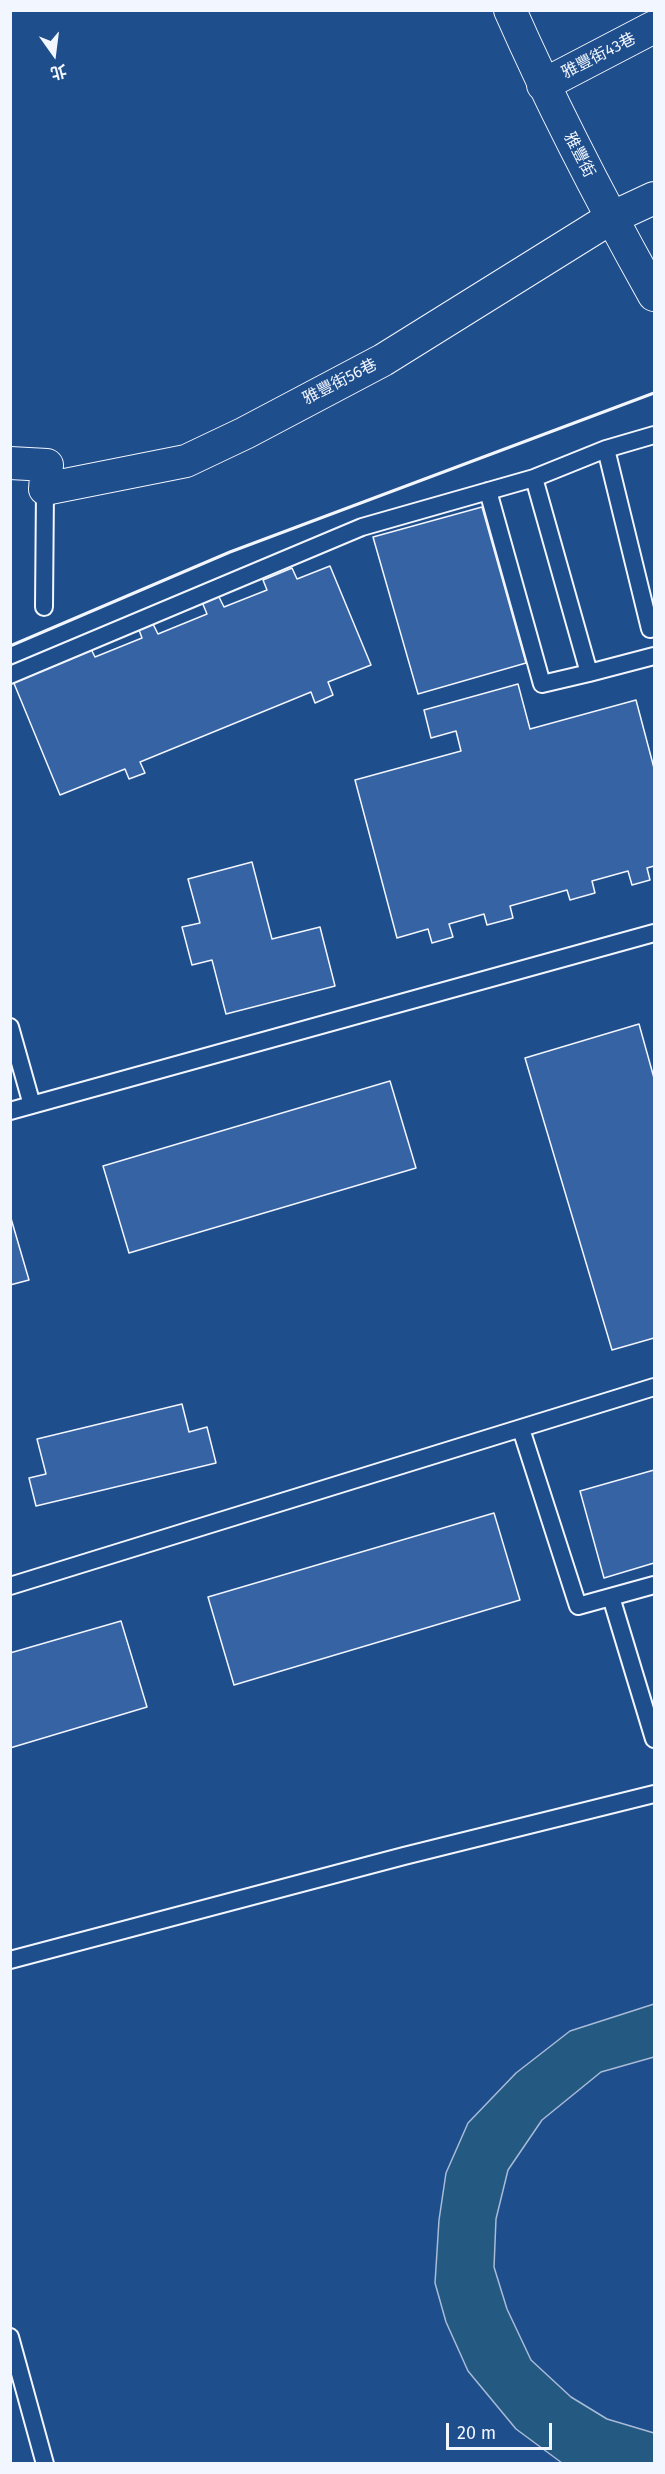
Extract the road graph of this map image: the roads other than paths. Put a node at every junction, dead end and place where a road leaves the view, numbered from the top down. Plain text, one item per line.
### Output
1 (510, 10) edge
2 (654, 27) edge
3 (543, 85) junction
4 (654, 198) edge
5 (611, 218) junction
6 (654, 296) edge
7 (654, 435) edge
8 (606, 449) junction
9 (10, 463) edge
10 (534, 478) junction
11 (45, 489) junction
12 (488, 491) junction
13 (44, 607) dead end
14 (653, 634) edge
15 (654, 656) edge
16 (589, 673) junction
17 (10, 675) edge
18 (654, 933) edge
19 (10, 1028) edge
20 (32, 1105) junction
21 (10, 1111) edge
22 (654, 1387) edge
23 (521, 1429) junction
24 (654, 1585) edge
25 (10, 1586) edge
26 (611, 1597) junction
27 (654, 1739) edge
28 (654, 1794) edge
29 (10, 1960) edge
30 (10, 2337) edge
31 (45, 2463) edge

1 - 3 street, 雅豐街
2 - 3 street, 雅豐街43巷
3 - 5 street, 雅豐街
4 - 5 street, 雅豐街56巷
5 - 6 street, 雅豐街
5 - 11 street, 雅豐街56巷
7 - 8 lane
8 - 10 lane
8 - 14 lane
9 - 11 street
10 - 12 lane
10 - 16 lane
11 - 13 lane
12 - 16 lane
12 - 17 lane
15 - 16 lane
18 - 20 lane
19 - 20 lane
20 - 21 lane
22 - 23 lane
23 - 25 lane
23 - 26 lane
24 - 26 lane
26 - 27 lane
28 - 29 lane
30 - 31 lane

